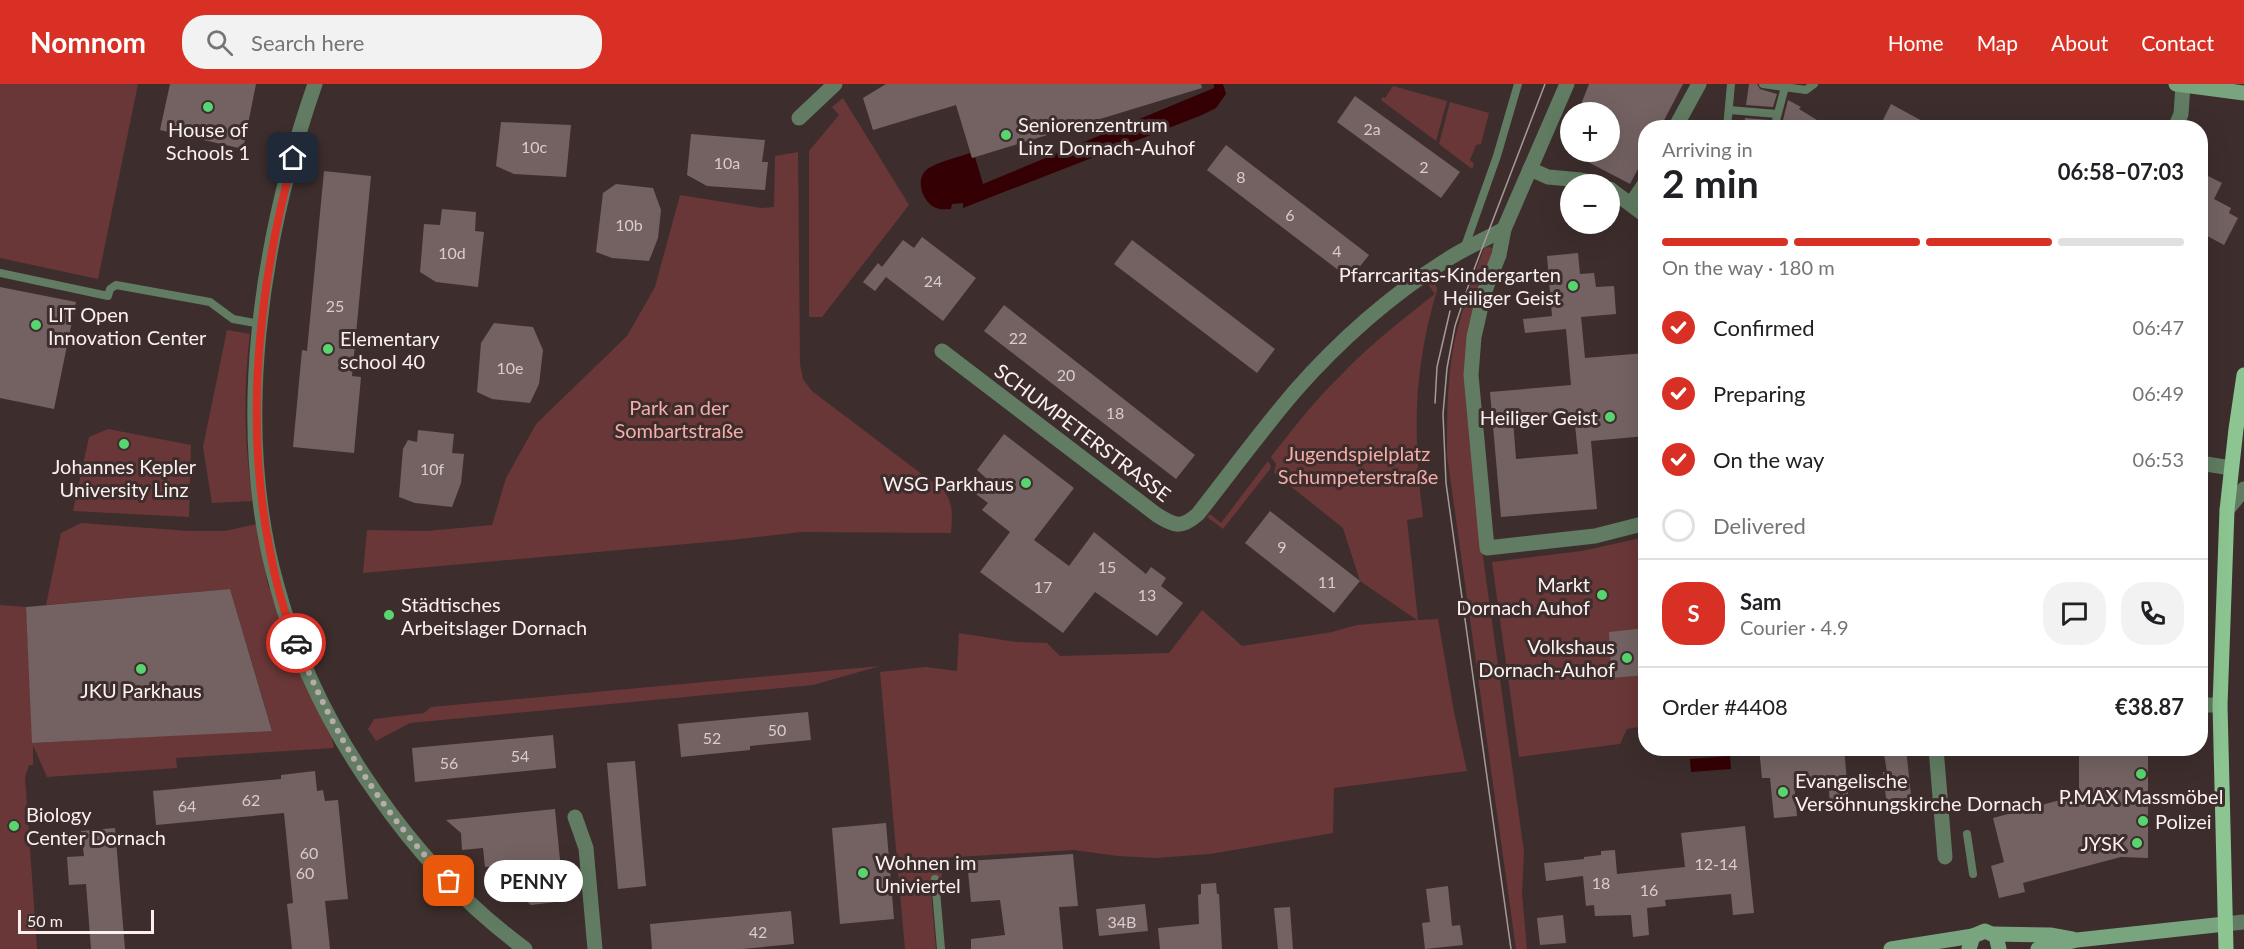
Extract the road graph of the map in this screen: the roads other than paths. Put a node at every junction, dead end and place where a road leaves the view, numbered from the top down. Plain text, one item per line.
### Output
1 (315, 84) edge
2 (835, 84) edge
3 (1518, 84) edge
4 (1568, 84) edge
5 (1699, 84) edge
6 (1731, 84) edge
7 (1763, 84) edge
8 (1814, 84) edge
9 (2180, 85) edge
10 (1785, 87) junction
11 (2244, 93) edge
12 (1729, 110) junction
13 (1777, 114) junction
14 (799, 118) dead end
15 (1680, 120) edge
16 (1728, 120) edge
17 (1776, 120) edge
18 (2178, 120) edge
19 (1530, 170) junction
20 (1560, 178) edge
21 (1638, 194) edge
22 (1620, 196) edge
23 (1631, 204) junction
24 (1638, 210) edge
25 (1504, 229) junction
26 (1463, 250) junction
27 (0, 273) edge
28 (260, 324) junction
29 (942, 351) dead end
30 (2244, 375) edge
31 (2241, 407) edge
32 (2208, 464) edge
33 (2231, 468) junction
34 (2244, 489) edge
35 (2228, 510) junction
36 (1638, 525) edge
37 (2208, 705) edge
38 (2220, 705) junction
39 (1937, 756) edge
40 (576, 817) dead end
41 (1967, 834) dead end
42 (1945, 857) dead end
43 (1973, 874) dead end
44 (935, 879) dead end
45 (2244, 922) edge
46 (2225, 924) junction
47 (1993, 934) junction
48 (2077, 939) junction
49 (1971, 943) edge
50 (525, 949) edge
51 (595, 949) edge
52 (942, 949) edge
53 (1891, 949) edge
54 (1999, 949) edge
55 (2038, 949) edge
56 (2226, 949) edge

1 - 28 street
2 - 14 street
3 - 26 lane
4 - 19 street
5 - 15 street
6 - 12 lane
7 - 10 lane
8 - 10 lane
9 - 11 street
9 - 18 street
10 - 13 lane
12 - 13 lane
12 - 16 lane
13 - 17 lane
19 - 20 street
19 - 25 street
21 - 23 street
22 - 23 street
23 - 24 street
25 - 26 street, SCHUMPETERSTRASSE
25 - 36 street
26 - 29 street, SCHUMPETERSTRASSE
27 - 28 lane
28 - 50 street
30 - 31 main road
31 - 33 main road
32 - 33 street
33 - 35 main road
34 - 35 street
35 - 38 main road
37 - 38 street
38 - 46 main road
39 - 42 street
40 - 51 street
41 - 43 lane
44 - 52 lane
45 - 46 street
46 - 48 street
46 - 56 main road
47 - 48 street
47 - 49 street
47 - 54 street
48 - 55 street
49 - 53 street

